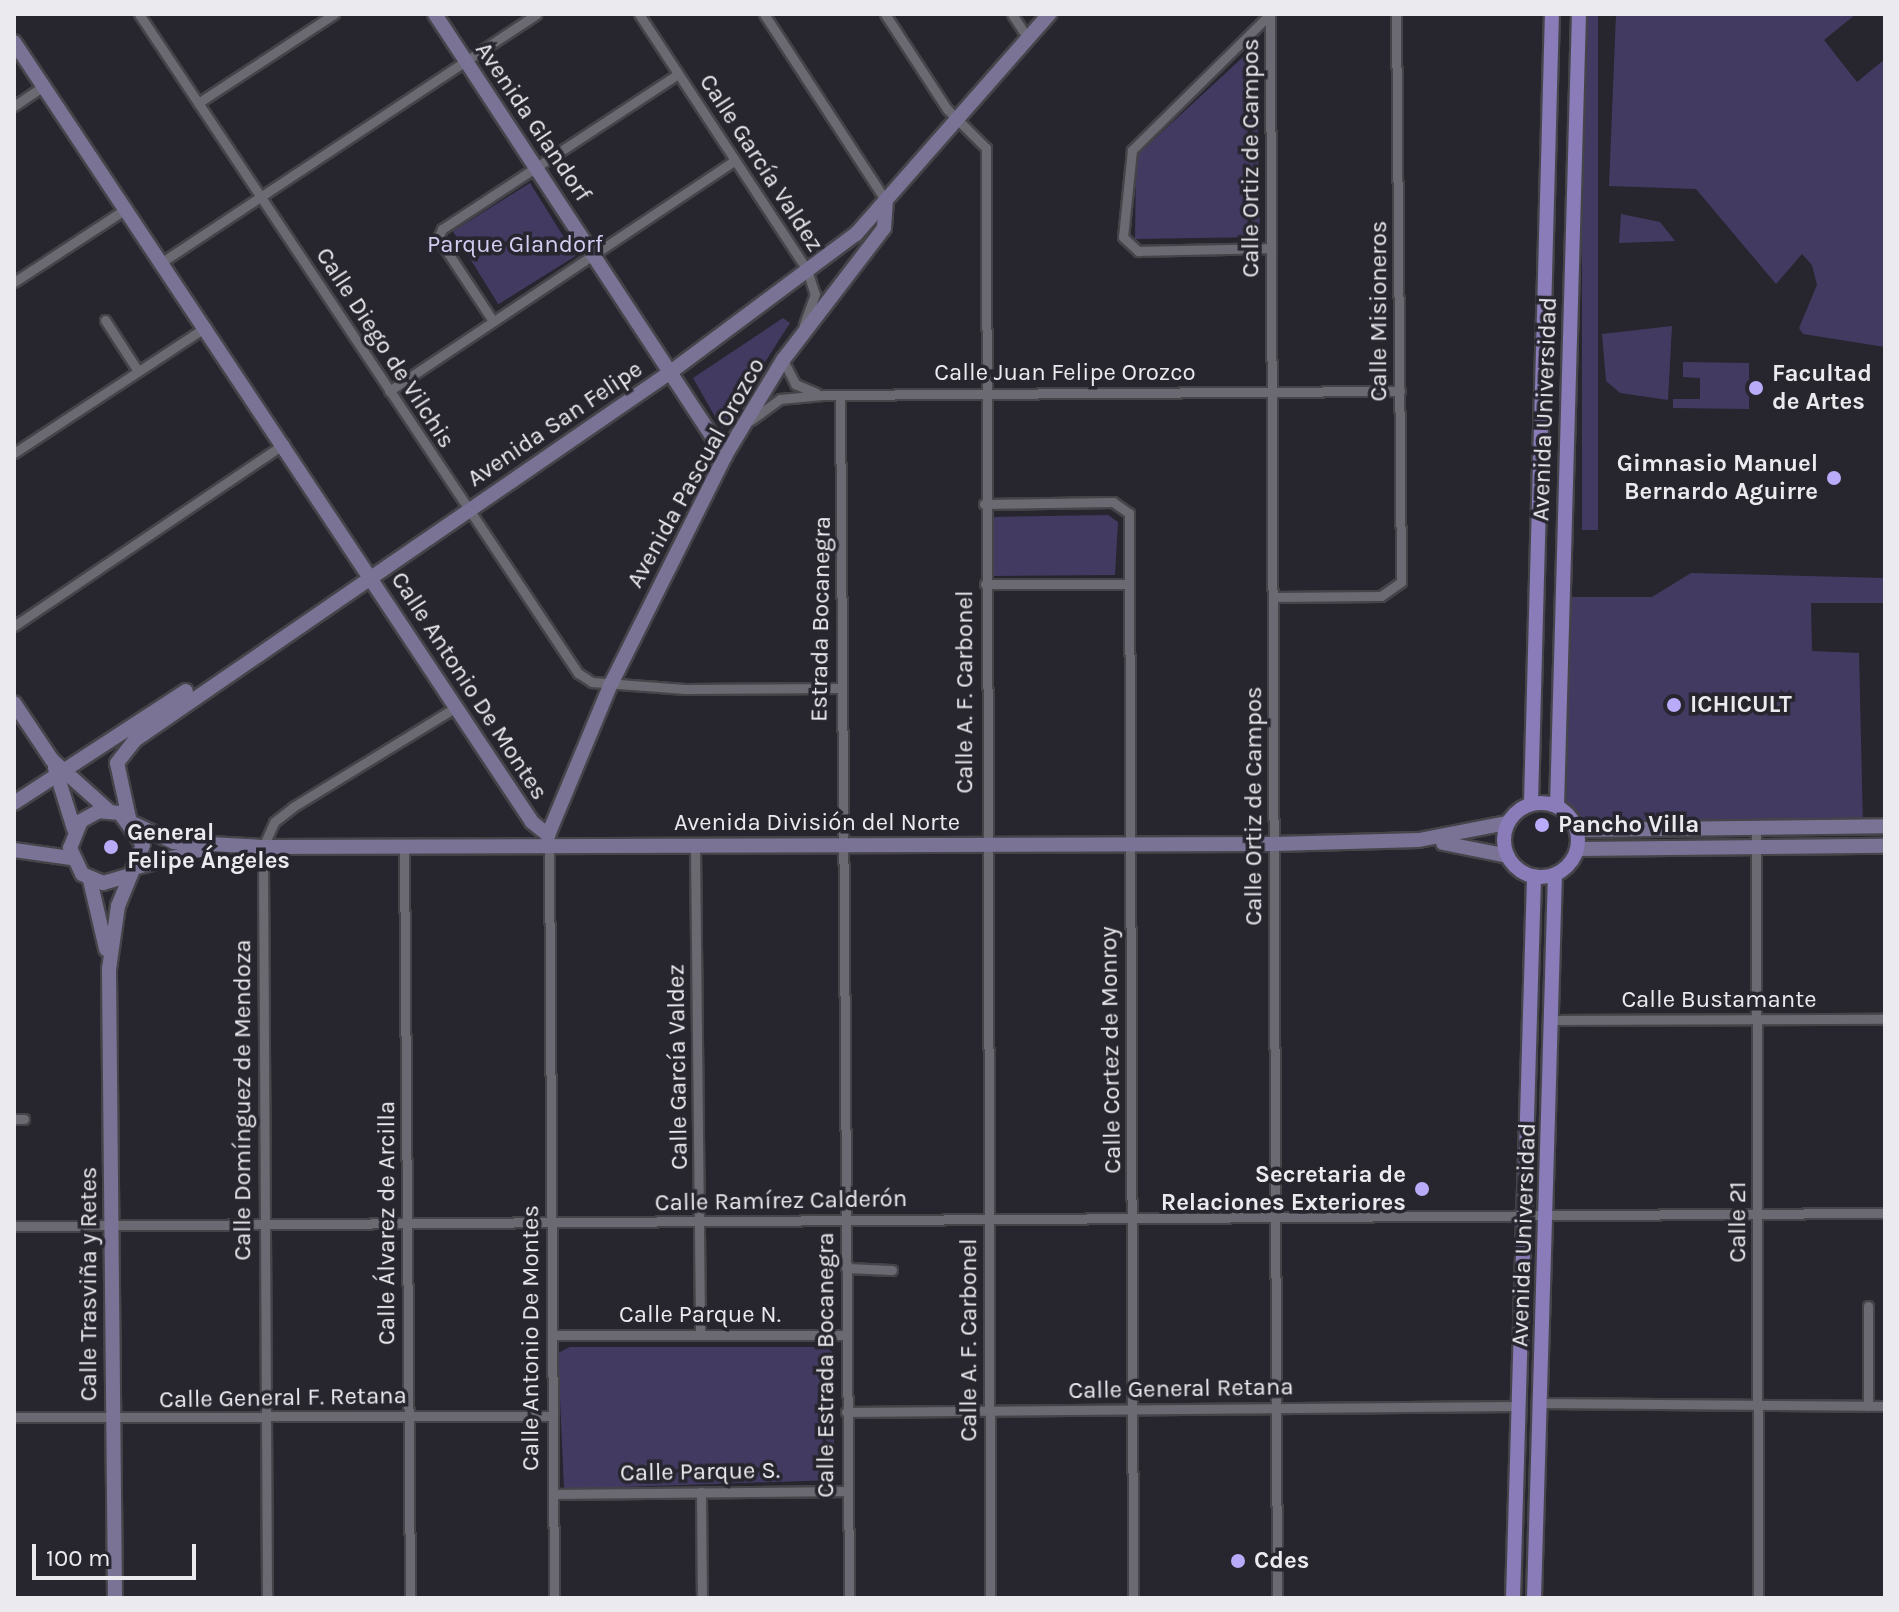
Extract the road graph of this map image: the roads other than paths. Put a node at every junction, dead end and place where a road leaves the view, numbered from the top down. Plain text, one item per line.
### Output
1 (139, 14) edge
2 (334, 14) edge
3 (435, 14) edge
4 (536, 14) edge
5 (639, 14) edge
6 (764, 14) edge
7 (885, 14) edge
8 (1012, 14) edge
9 (1049, 14) edge
10 (1270, 14) edge
11 (1396, 14) edge
12 (1552, 14) edge
13 (1579, 14) edge
14 (1027, 37) junction
15 (14, 42) edge
16 (466, 59) junction
17 (678, 74) junction
18 (44, 86) junction
19 (198, 103) junction
20 (14, 106) edge
21 (957, 120) junction
22 (734, 161) junction
23 (535, 166) junction
24 (260, 196) junction
25 (886, 201) junction
26 (127, 208) junction
27 (1271, 248) junction
28 (595, 255) junction
29 (162, 262) junction
30 (807, 270) junction
31 (14, 282) edge
32 (105, 320) dead end
33 (493, 321) junction
34 (206, 327) junction
35 (797, 342) junction
36 (783, 360) junction
37 (138, 371) junction
38 (672, 371) junction
39 (389, 391) junction
40 (1400, 391) junction
41 (1273, 392) junction
42 (984, 393) junction
43 (823, 395) junction
44 (840, 395) junction
45 (741, 428) junction
46 (284, 444) junction
47 (14, 453) edge
48 (725, 456) junction
49 (984, 504) junction
50 (468, 510) junction
51 (370, 575) junction
52 (985, 584) junction
53 (1129, 584) junction
54 (1273, 597) junction
55 (14, 626) edge
56 (235, 664) junction
57 (611, 684) junction
58 (839, 688) junction
59 (14, 703) edge
60 (458, 706) junction
61 (61, 773) junction
62 (14, 803) edge
63 (1531, 803) junction
64 (1557, 806) junction
65 (109, 811) junction
66 (132, 821) junction
67 (1507, 823) junction
68 (1756, 826) junction
69 (1885, 826) edge
70 (74, 829) junction
71 (1577, 830) junction
72 (1419, 840) junction
73 (548, 841) junction
74 (840, 843) junction
75 (987, 844) junction
76 (1129, 844) junction
77 (1274, 844) junction
78 (1757, 845) junction
79 (1885, 846) edge
80 (216, 847) junction
81 (263, 847) junction
82 (404, 847) junction
83 (695, 847) junction
84 (1577, 849) junction
85 (14, 850) edge
86 (1508, 856) junction
87 (71, 858) junction
88 (133, 872) junction
89 (1555, 874) junction
90 (1534, 876) junction
91 (90, 880) junction
92 (109, 969) junction
93 (1754, 1019) junction
94 (1885, 1019) edge
95 (1553, 1020) junction
96 (1522, 1213) junction
97 (1547, 1213) junction
98 (1759, 1213) junction
99 (1885, 1213) edge
100 (1275, 1215) junction
101 (989, 1219) junction
102 (1132, 1219) junction
103 (845, 1221) junction
104 (553, 1222) junction
105 (700, 1223) junction
106 (407, 1224) junction
107 (263, 1225) junction
108 (14, 1226) edge
109 (111, 1226) junction
110 (846, 1268) junction
111 (892, 1270) dead end
112 (1868, 1306) dead end
113 (554, 1335) junction
114 (700, 1335) junction
115 (846, 1335) junction
116 (1541, 1403) junction
117 (1758, 1405) junction
118 (1517, 1406) junction
119 (1868, 1406) junction
120 (1885, 1406) edge
121 (1276, 1408) junction
122 (989, 1411) junction
123 (1133, 1411) junction
124 (846, 1412) junction
125 (408, 1416) junction
126 (553, 1416) junction
127 (14, 1417) edge
128 (266, 1418) junction
129 (112, 1419) junction
130 (846, 1491) junction
131 (701, 1492) junction
132 (554, 1494) junction
133 (115, 1598) edge
134 (267, 1598) edge
135 (410, 1598) edge
136 (554, 1598) edge
137 (702, 1598) edge
138 (849, 1598) edge
139 (990, 1598) edge
140 (1133, 1598) edge
141 (1277, 1598) edge
142 (1513, 1598) edge
143 (1534, 1598) edge
144 (1758, 1598) edge

1 - 19 street, Calle Diego de Vilchis
2 - 19 street
3 - 16 main road, Avenida Glandorf
4 - 16 street
5 - 17 street, Calle García Valdez
6 - 25 street
7 - 21 street, Calle A. F. Carbonel
8 - 14 street
9 - 14 main road, Avenida Pascual Orozco
10 - 27 street, Calle Ortiz de Campos
10 - 27 street
11 - 40 street, Calle Misioneros
12 - 63 main road, Avenida Universidad
13 - 64 main road, Avenida Universidad
14 - 21 main road, Avenida Pascual Orozco
15 - 18 main road, Calle Antonio De Montes
16 - 23 main road, Avenida Glandorf
16 - 24 street
17 - 22 street, Calle García Valdez
17 - 23 street
18 - 20 street
18 - 26 main road, Calle Antonio De Montes
19 - 24 street, Calle Diego de Vilchis
21 - 25 main road, Avenida Pascual Orozco
21 - 42 street, Calle A. F. Carbonel
22 - 28 street
22 - 30 street, Calle García Valdez
23 - 28 main road, Avenida Glandorf
23 - 33 street
24 - 29 street
24 - 39 street, Calle Diego de Vilchis
25 - 30 main road, Avenida San Felipe
25 - 35 main road, Avenida Pascual Orozco
26 - 29 main road, Calle Antonio De Montes
26 - 31 street
27 - 41 street, Calle Ortiz de Campos
28 - 33 street
28 - 38 main road, Avenida Glandorf
29 - 34 main road, Calle Antonio De Montes
30 - 35 street, Calle García Valdez
30 - 38 main road, Avenida San Felipe
32 - 37 street
33 - 39 street
34 - 37 street
34 - 46 main road, Calle Antonio De Montes
35 - 36 main road, Avenida Pascual Orozco
36 - 43 street
36 - 45 main road, Avenida Pascual Orozco
37 - 47 street
38 - 48 main road, Avenida Glandorf
38 - 50 main road, Avenida San Felipe
39 - 50 street, Calle Diego de Vilchis
40 - 41 street, Calle Juan Felipe Orozco
40 - 54 street, Calle Misioneros
41 - 42 street, Calle Juan Felipe Orozco
41 - 54 street, Calle Ortiz de Campos
42 - 44 street, Calle Juan Felipe Orozco
42 - 49 street, Calle A. F. Carbonel
43 - 44 street, Calle Juan Felipe Orozco
43 - 45 street, Calle Juan Felipe Orozco
44 - 58 street, Estrada Bocanegra
45 - 48 main road, Avenida Pascual Orozco
46 - 51 main road, Calle Antonio De Montes
46 - 55 street
48 - 57 main road, Avenida Pascual Orozco
49 - 52 street, Calle A. F. Carbonel
49 - 53 street, Calle Cortez de Monroy
50 - 51 main road, Avenida San Felipe
50 - 57 street, Calle Diego de Vilchis
51 - 56 main road, Avenida San Felipe
51 - 60 main road, Calle Antonio De Montes
52 - 53 street
52 - 75 street, Calle A. F. Carbonel
53 - 76 street, Calle Cortez de Monroy
54 - 77 street, Calle Ortiz de Campos
56 - 61 main road, Avenida San Felipe
56 - 66 main road, Avenida San Felipe
57 - 58 street
57 - 73 main road, Avenida Pascual Orozco
58 - 74 street, Estrada Bocanegra
59 - 61 main road
60 - 73 main road, Calle Antonio De Montes
60 - 81 street
61 - 62 main road, Avenida San Felipe
61 - 65 main road
61 - 70 main road
63 - 64 main road
63 - 67 main road
64 - 71 main road
65 - 66 main road
65 - 70 main road
66 - 80 main road, Avenida División del Norte
66 - 88 main road
67 - 72 main road, Avenida División del Norte
67 - 86 main road
68 - 69 main road
68 - 71 main road
68 - 78 street, Calle 21
70 - 87 main road
71 - 84 main road
72 - 77 main road, Avenida División del Norte
72 - 86 main road, Avenida División del Norte
73 - 82 main road, Avenida División del Norte
73 - 83 main road, Avenida División del Norte
73 - 104 street, Calle Antonio De Montes
74 - 75 main road, Avenida División del Norte
74 - 83 main road, Avenida División del Norte
74 - 103 street, Calle Estrada Bocanegra
75 - 76 main road, Avenida División del Norte
75 - 101 street, Calle A. F. Carbonel
76 - 77 main road, Avenida División del Norte
76 - 102 street, Calle Cortez de Monroy
77 - 100 street, Calle Ortiz de Campos
78 - 79 main road
78 - 84 main road
78 - 93 street, Calle 21
80 - 81 main road, Avenida División del Norte
80 - 88 main road, Avenida División del Norte
81 - 82 main road, Avenida División del Norte
81 - 107 street, Calle Domínguez de Mendoza
82 - 106 street, Calle Álvarez de Arcilla
83 - 105 street, Calle García Valdez
84 - 89 main road
85 - 87 main road
86 - 90 main road
87 - 91 main road
88 - 91 main road
88 - 92 main road, Calle Trasviña y Retes
89 - 90 main road
89 - 95 main road, Avenida Universidad
90 - 96 main road, Avenida Universidad
91 - 92 main road, Calle Trasviña y Retes
92 - 109 main road, Calle Trasviña y Retes
93 - 94 street, Calle Bustamante
93 - 95 street, Calle Bustamante
93 - 98 street, Calle 21
95 - 97 main road, Avenida Universidad
96 - 97 street, Calle Ramírez Calderón
96 - 100 street, Calle Ramírez Calderón
96 - 118 main road, Avenida Universidad
97 - 98 street, Calle Ramírez Calderón
97 - 116 main road, Avenida Universidad
98 - 99 street, Calle Ramírez Calderón
98 - 117 street, Calle 21
100 - 102 street, Calle Ramírez Calderón
100 - 121 street, Calle Ortiz de Campos
101 - 102 street, Calle Ramírez Calderón
101 - 103 street, Calle Ramírez Calderón
101 - 122 street, Calle A. F. Carbonel
102 - 123 street, Calle Cortez de Monroy
103 - 105 street, Calle Ramírez Calderón
103 - 110 street, Calle Estrada Bocanegra
104 - 105 street, Calle Ramírez Calderón
104 - 106 street, Calle Ramírez Calderón
104 - 113 street, Calle Antonio De Montes
105 - 114 street, Calle García Valdez
106 - 107 street, Calle Ramírez Calderón
106 - 125 street, Calle Álvarez de Arcilla
107 - 109 street, Calle Ramírez Calderón
107 - 128 street, Calle Domínguez de Mendoza
108 - 109 street, Calle Ramírez Calderón
109 - 129 main road, Calle Trasviña y Retes
110 - 111 street
110 - 115 street, Calle Estrada Bocanegra
112 - 119 street
113 - 114 street, Calle Parque N.
113 - 126 street, Calle Antonio De Montes
114 - 115 street, Calle Parque N.
115 - 124 street, Calle Estrada Bocanegra
116 - 117 street
116 - 143 main road, Avenida Universidad
117 - 119 street
117 - 144 street, Calle 21
118 - 121 street, Calle General Retana
118 - 142 main road, Avenida Universidad
119 - 120 street
121 - 123 street, Calle General Retana
121 - 141 street, Calle Ortiz de Campos
122 - 123 street, Calle General Retana
122 - 124 street, Calle General Retana
122 - 139 street, Calle A. F. Carbonel
123 - 140 street, Calle Cortez de Monroy
124 - 130 street, Calle Estrada Bocanegra
125 - 126 street, Calle General F. Retana
125 - 128 street, Calle General F. Retana
125 - 135 street, Calle Álvarez de Arcilla
126 - 132 street, Calle Antonio De Montes
127 - 129 street, Calle General F. Retana
128 - 129 street, Calle General F. Retana
128 - 134 street, Calle Domínguez de Mendoza
129 - 133 main road, Calle Trasviña y Retes
130 - 131 street, Calle Parque S.
130 - 138 street, Calle Estrada Bocanegra
131 - 132 street, Calle Parque S.
131 - 137 street
132 - 136 street, Calle Antonio De Montes

